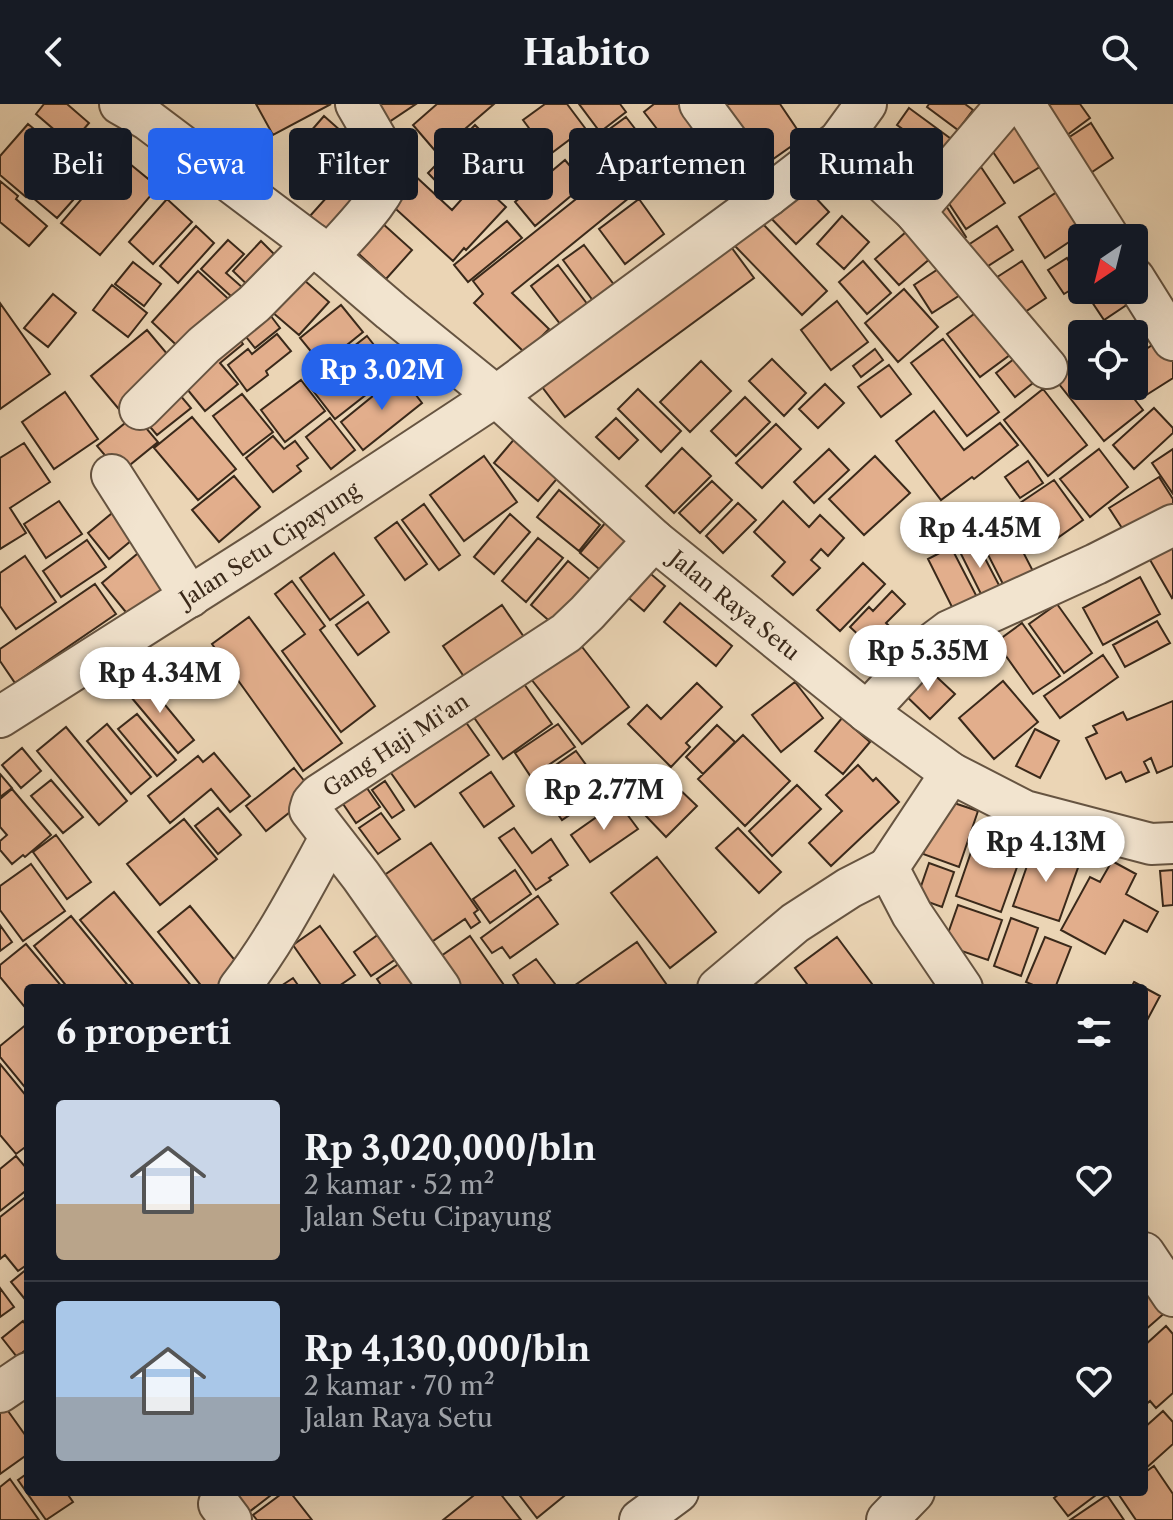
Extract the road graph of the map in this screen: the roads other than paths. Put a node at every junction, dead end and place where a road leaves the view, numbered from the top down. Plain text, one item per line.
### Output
1 (120, 104) edge
2 (356, 104) edge
3 (700, 104) edge
4 (866, 104) edge
5 (1007, 104) edge
6 (1024, 104) edge
7 (718, 128) edge
8 (848, 128) edge
9 (790, 179) edge
10 (774, 191) edge
11 (763, 200) edge
12 (902, 200) edge
13 (915, 212) junction
14 (1100, 224) edge
15 (320, 250) junction
16 (1148, 300) edge
17 (1173, 340) edge
18 (1047, 368) dead end
19 (496, 396) junction
20 (140, 409) dead end
21 (112, 475) dead end
22 (1173, 525) edge
23 (654, 540) junction
24 (190, 597) junction
25 (867, 712) junction
26 (0, 717) edge
27 (951, 773) junction
28 (330, 838) junction
29 (1173, 843) edge
30 (888, 868) junction
31 (242, 984) edge
32 (437, 984) edge
33 (723, 984) edge
34 (959, 984) edge
35 (1148, 1259) edge
36 (1173, 1296) edge
37 (24, 1376) edge
38 (0, 1392) edge
39 (673, 1496) edge
40 (910, 1496) edge
41 (640, 1520) edge
42 (887, 1520) edge

1 - 15 street, Jalan Raya Setu
2 - 15 street
3 - 7 street
4 - 8 street, Jalan Setu Cipayung
5 - 13 street
6 - 14 street
9 - 10 street, Jalan Setu Cipayung
11 - 19 street, Jalan Setu Cipayung
12 - 13 street
13 - 18 street
15 - 19 street, Jalan Raya Setu
15 - 20 street
16 - 17 street
19 - 23 street, Jalan Raya Setu
19 - 24 street, Jalan Setu Cipayung
21 - 24 street
22 - 25 street
23 - 25 street, Jalan Raya Setu
23 - 28 street, Gang Haji Mi'an
24 - 26 street, Jalan Setu Cipayung
25 - 27 street, Jalan Raya Setu
27 - 29 street, Jalan Raya Setu
27 - 30 street
28 - 31 street
28 - 32 street, Gang Haji Mi'an
30 - 33 street
30 - 34 street
35 - 36 street
37 - 38 street
39 - 41 street
40 - 42 street

